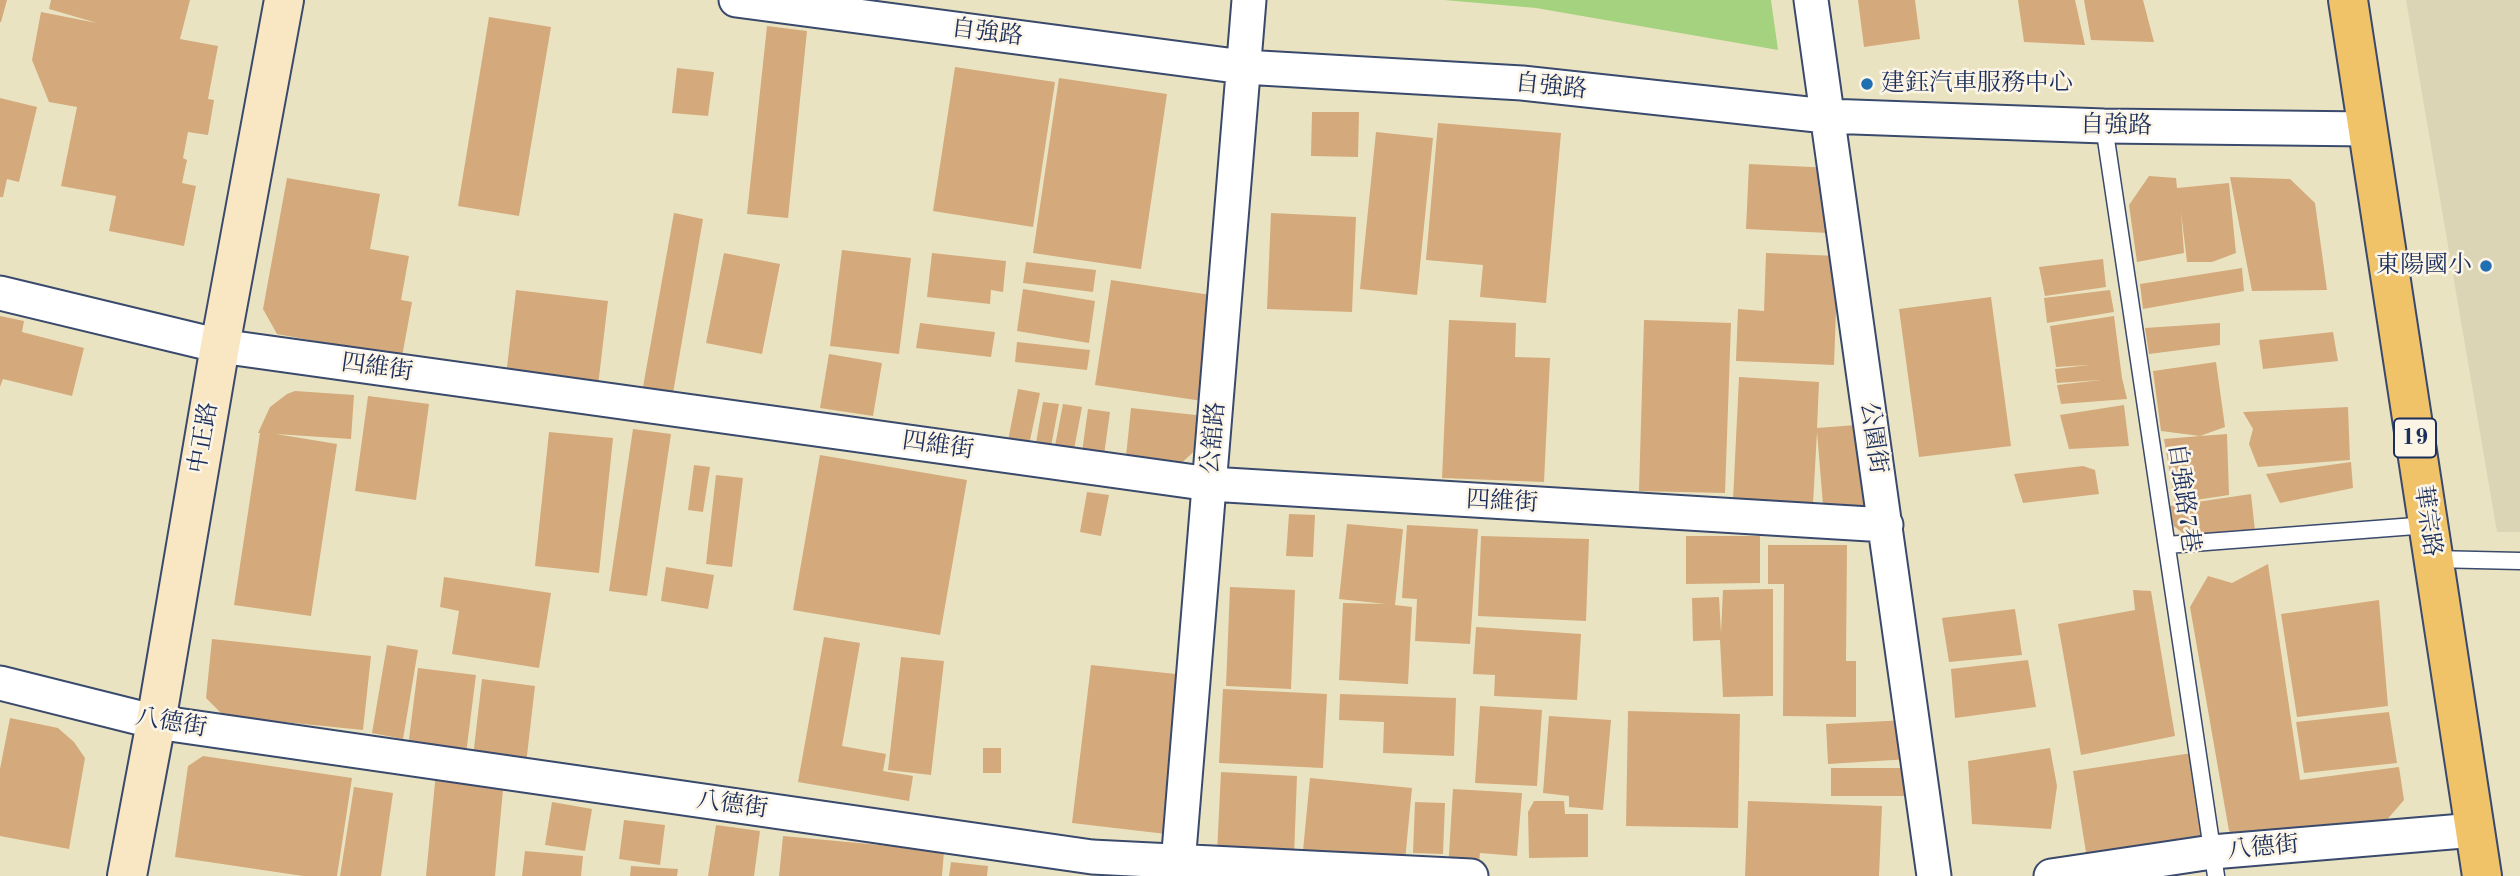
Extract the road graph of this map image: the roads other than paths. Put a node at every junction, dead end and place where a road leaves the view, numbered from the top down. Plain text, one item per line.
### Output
1 (284, 0) edge
2 (736, 0) edge
3 (1249, 0) edge
4 (1811, 0) edge
5 (2348, 0) edge
6 (1243, 67) junction
7 (1826, 116) junction
8 (2104, 126) junction
9 (2369, 129) junction
10 (0, 293) edge
11 (220, 346) junction
12 (1210, 484) junction
13 (1886, 525) junction
14 (2430, 542) junction
15 (2167, 545) junction
16 (2520, 561) edge
17 (0, 683) edge
18 (156, 722) junction
19 (2475, 830) junction
20 (2214, 864) edge
21 (1178, 869) edge
22 (127, 876) edge
23 (1471, 876) edge
24 (1934, 876) edge
25 (2051, 876) edge
26 (2482, 876) edge

1 - 11 main road, 中正路
2 - 6 street, 自強路
3 - 6 street, 公舘路
4 - 7 street, 公園街
5 - 9 main road, 華宗路 / 19
6 - 7 street, 自強路
6 - 12 street, 公舘路
7 - 8 street, 自強路
7 - 13 street, 公園街
8 - 9 street, 自強路
8 - 15 lane, 自強路7巷
9 - 14 main road, 華宗路 / 19
10 - 11 street, 四維街
11 - 12 street, 四維街
11 - 18 main road, 中正路
12 - 13 street, 四維街
12 - 21 street, 公舘路
13 - 24 street, 公園街
14 - 15 lane
14 - 16 lane
14 - 19 main road, 華宗路 / 19
15 - 20 lane, 自強路7巷
17 - 18 street, 八德街
18 - 21 street, 八德街
18 - 22 main road, 中正路
19 - 20 street, 八德街
19 - 26 main road, 華宗路 / 19
20 - 25 street, 八德街
21 - 23 street, 八德街

